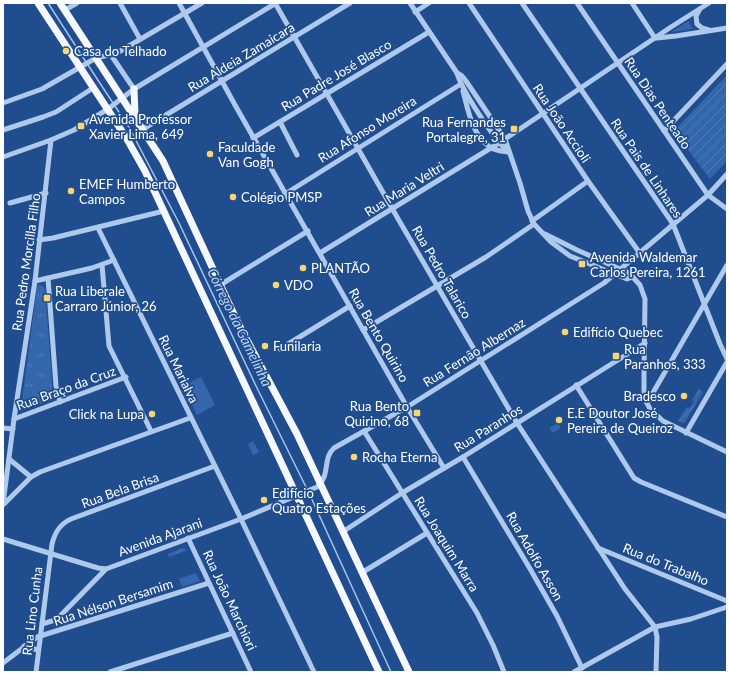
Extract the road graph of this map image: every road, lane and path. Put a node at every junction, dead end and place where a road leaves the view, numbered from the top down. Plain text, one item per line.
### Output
1 (38, 3) edge
2 (60, 3) edge
3 (77, 3) edge
4 (120, 3) edge
5 (179, 3) edge
6 (202, 3) edge
7 (276, 3) edge
8 (350, 3) edge
9 (410, 3) edge
10 (429, 3) edge
11 (469, 3) edge
12 (522, 3) edge
13 (577, 3) edge
14 (632, 3) edge
15 (709, 3) edge
16 (700, 9) junction
17 (65, 10) junction
18 (415, 12) junction
19 (185, 14) junction
20 (671, 27) junction
21 (727, 28) edge
22 (710, 31) junction
23 (429, 32) junction
24 (294, 36) junction
25 (676, 36) junction
26 (655, 38) junction
27 (140, 39) junction
28 (203, 47) junction
29 (111, 55) junction
30 (95, 58) junction
31 (617, 63) junction
32 (727, 64) edge
33 (81, 66) junction
34 (719, 72) junction
35 (457, 73) junction
36 (727, 74) edge
37 (222, 81) junction
38 (461, 84) junction
39 (93, 88) junction
40 (581, 88) junction
41 (134, 90) junction
42 (326, 93) junction
43 (121, 99) junction
44 (3, 103) edge
45 (109, 108) junction
46 (542, 114) junction
47 (135, 118) junction
48 (280, 122) junction
49 (143, 129) junction
50 (3, 130) edge
51 (664, 131) junction
52 (253, 138) junction
53 (505, 139) junction
54 (51, 140) junction
55 (499, 143) junction
56 (358, 148) junction
57 (491, 148) junction
58 (509, 152) junction
59 (298, 155) dead end
60 (3, 157) edge
61 (727, 174) edge
62 (588, 182) junction
63 (46, 193) junction
64 (285, 194) junction
65 (708, 194) junction
66 (10, 203) dead end
67 (727, 209) edge
68 (393, 210) junction
69 (164, 211) junction
70 (533, 222) junction
71 (673, 224) junction
72 (98, 228) junction
73 (308, 231) junction
74 (545, 234) junction
75 (40, 240) junction
76 (639, 252) junction
77 (320, 253) junction
78 (114, 260) junction
79 (102, 265) junction
80 (727, 265) edge
81 (621, 268) junction
82 (602, 269) junction
83 (614, 274) junction
84 (633, 277) junction
85 (48, 278) junction
86 (35, 281) junction
87 (604, 283) junction
88 (220, 285) junction
89 (437, 286) junction
90 (704, 305) junction
91 (350, 306) junction
92 (363, 330) junction
93 (645, 343) junction
94 (280, 349) dead end
95 (727, 359) edge
96 (481, 361) junction
97 (727, 362) edge
98 (126, 377) junction
99 (576, 385) junction
100 (60, 402) junction
101 (647, 403) junction
102 (407, 407) junction
103 (190, 418) junction
104 (14, 419) junction
105 (517, 423) junction
106 (3, 428) edge
107 (13, 429) junction
108 (151, 431) junction
109 (364, 431) junction
110 (686, 433) junction
111 (727, 452) edge
112 (463, 457) junction
113 (9, 459) junction
114 (215, 466) junction
115 (444, 468) junction
116 (30, 477) junction
117 (321, 484) junction
118 (402, 493) junction
119 (296, 495) junction
120 (3, 504) edge
121 (727, 517) edge
122 (241, 519) junction
123 (344, 531) junction
124 (427, 533) junction
125 (188, 538) junction
126 (3, 539) edge
127 (597, 548) junction
128 (51, 553) junction
129 (106, 569) junction
130 (363, 572) junction
131 (209, 583) junction
132 (727, 601) edge
133 (727, 608) edge
134 (42, 624) junction
135 (655, 628) junction
136 (233, 633) junction
137 (40, 637) junction
138 (24, 646) junction
139 (38, 650) junction
140 (3, 663) edge
141 (582, 668) junction
142 (36, 672) edge
143 (110, 672) edge
144 (251, 672) edge
145 (314, 672) edge
146 (379, 672) edge
147 (409, 672) edge
148 (504, 672) edge
149 (574, 672) edge
150 (656, 672) edge

1 - 33 main road
2 - 17 main road
3 - 17 street
4 - 27 street
5 - 19 street, Rua Bento Quirino
6 - 19 street
7 - 24 street, Rua Pedro Talarico
7 - 28 street
8 - 24 street, Rua Aldeia Zamaicara
9 - 18 street
10 - 18 street
11 - 46 street, Rua João Accioli
12 - 40 street, Rua Pais de Linhares
13 - 31 street, Rua Dias Penteado
14 - 26 street
15 - 16 street, Rua Maria Veltri
16 - 20 street, Rua Maria Veltri
16 - 22 street
17 - 30 main road
18 - 23 street
19 - 27 street
19 - 28 street, Rua Bento Quirino
20 - 25 street
20 - 26 street, Rua Maria Veltri
21 - 22 street
22 - 25 street
23 - 35 street
23 - 42 street, Rua Padre José Blasco
24 - 37 street, Rua Aldeia Zamaicara
24 - 42 street, Rua Pedro Talarico
25 - 26 street
26 - 31 street, Rua Maria Veltri
27 - 29 street
28 - 37 street, Rua Bento Quirino
28 - 41 street
29 - 30 street
29 - 41 street
30 - 33 street
30 - 43 main road
31 - 40 street, Rua Maria Veltri
31 - 51 street, Rua Dias Penteado
32 - 34 street
33 - 39 main road
33 - 44 street
34 - 36 street
34 - 51 street
35 - 38 street
35 - 53 street
37 - 49 street, Rua Aldeia Zamaicara
37 - 52 street, Rua Bento Quirino
38 - 55 street
38 - 56 street, Rua Afonso Moreira
38 - 57 street
39 - 45 main road
39 - 50 street
40 - 46 street, Rua Maria Veltri
40 - 71 street, Rua Pais de Linhares
41 - 43 street
41 - 47 main road
42 - 48 street, Rua Padre José Blasco
42 - 56 street, Rua Pedro Talarico
43 - 45 street
43 - 47 main road
45 - 54 street
45 - 69 main road
46 - 53 street, Rua Maria Veltri
46 - 62 street, Rua João Accioli
47 - 49 main road
48 - 52 street, Rua Padre José Blasco
48 - 59 street
49 - 88 main road
51 - 65 street, Rua Dias Penteado
52 - 64 street, Rua Bento Quirino
53 - 55 street, Rua Maria Veltri
53 - 58 street
54 - 60 street
54 - 63 street, Rua Pedro Morcilla Filho
55 - 57 street, Rua Maria Veltri
55 - 58 street
56 - 64 street, Rua Afonso Moreira
56 - 68 street, Rua Pedro Talarico
57 - 58 street
57 - 68 street, Rua Maria Veltri
58 - 70 street
61 - 65 street, Rua Fernão Albernaz
62 - 70 street
62 - 76 street, Rua João Accioli
63 - 66 street
63 - 75 street, Rua Pedro Morcilla Filho
64 - 73 street, Rua Bento Quirino
65 - 67 street, Rua Dias Penteado
65 - 71 street, Rua Fernão Albernaz
68 - 77 street, Rua Maria Veltri
68 - 89 street, Rua Pedro Talarico
69 - 72 street
69 - 119 main road
70 - 74 street
70 - 89 street
71 - 76 street, Rua Fernão Albernaz
71 - 90 street, Rua Pais de Linhares
72 - 75 street
72 - 78 street, Rua Marialva
73 - 77 street, Rua Bento Quirino
73 - 88 street
74 - 81 street
74 - 82 street
75 - 86 street, Rua Pedro Morcilla Filho
76 - 81 street, Rua Fernão Albernaz
77 - 91 street, Rua Bento Quirino
78 - 79 street
78 - 103 street, Rua Marialva
79 - 85 street
79 - 98 street
80 - 90 street
81 - 83 street, Rua Fernão Albernaz
81 - 84 street
82 - 83 street
82 - 87 street
83 - 84 street
83 - 87 street, Rua Fernão Albernaz
84 - 93 street
85 - 86 street
85 - 100 street
86 - 104 street, Rua Pedro Morcilla Filho
87 - 96 street, Rua Fernão Albernaz
88 - 117 main road
89 - 92 street
89 - 96 street, Rua Pedro Talarico
90 - 95 street, Rua Pais de Linhares
90 - 101 street
91 - 92 street, Rua Bento Quirino
91 - 94 street
92 - 102 street, Rua Bento Quirino
93 - 99 street, Rua Paranhos
93 - 101 street
96 - 102 street, Rua Fernão Albernaz
96 - 105 street, Rua Pedro Talarico
97 - 110 street
98 - 100 street, Rua Braço da Cruz
98 - 108 street
99 - 105 street, Rua Paranhos
99 - 121 street
100 - 104 street, Rua Braço da Cruz
101 - 110 street
102 - 109 street, Rua Fernão Albernaz
102 - 115 street, Rua Bento Quirino
103 - 108 street
103 - 114 street, Rua Marialva
104 - 107 street, Rua Pedro Morcilla Filho
105 - 112 street, Rua Paranhos
105 - 127 street, Rua Pedro Talarico
106 - 107 street, Rua Braço da Cruz
107 - 113 street, Rua Pedro Morcilla Filho
108 - 116 street
109 - 117 street, Rua Fernão Albernaz
109 - 118 street, Rua Joaquim Marra
110 - 111 street
112 - 115 street, Rua Paranhos
112 - 141 street, Rua Adolfo Asson
113 - 116 street
113 - 120 street, Rua Pedro Morcilla Filho
114 - 122 street, Rua Marialva
114 - 128 street, Rua Bela Brisa
115 - 118 street, Rua Paranhos
116 - 120 street
117 - 119 street, Avenida Ajarani
117 - 123 main road
118 - 123 street, Rua Paranhos
118 - 124 street, Rua Joaquim Marra
119 - 122 street, Avenida Ajarani
119 - 146 main road
122 - 125 street, Avenida Ajarani
122 - 145 street, Rua Marialva
123 - 130 main road
124 - 130 street
124 - 148 street, Rua Joaquim Marra
125 - 129 street, Avenida Ajarani
125 - 131 street, Rua João Marchiori
126 - 128 street, Avenida Ajarani
127 - 132 street, Rua do Trabalho
127 - 135 street, Rua Pedro Talarico
128 - 129 street, Avenida Ajarani
128 - 134 street, Rua Lino Cunha
129 - 134 street
130 - 147 main road
131 - 136 street, Rua João Marchiori
131 - 137 street, Rua Nélson Bersamim
133 - 135 street
134 - 137 street, Rua Lino Cunha
135 - 141 street
135 - 150 street
136 - 143 street
136 - 144 street, Rua João Marchiori
137 - 138 street, Rua Nélson Bersamim
137 - 139 street, Rua Lino Cunha
138 - 139 street
138 - 140 street, Rua Nélson Bersamim
139 - 142 street, Rua Lino Cunha
141 - 149 street

